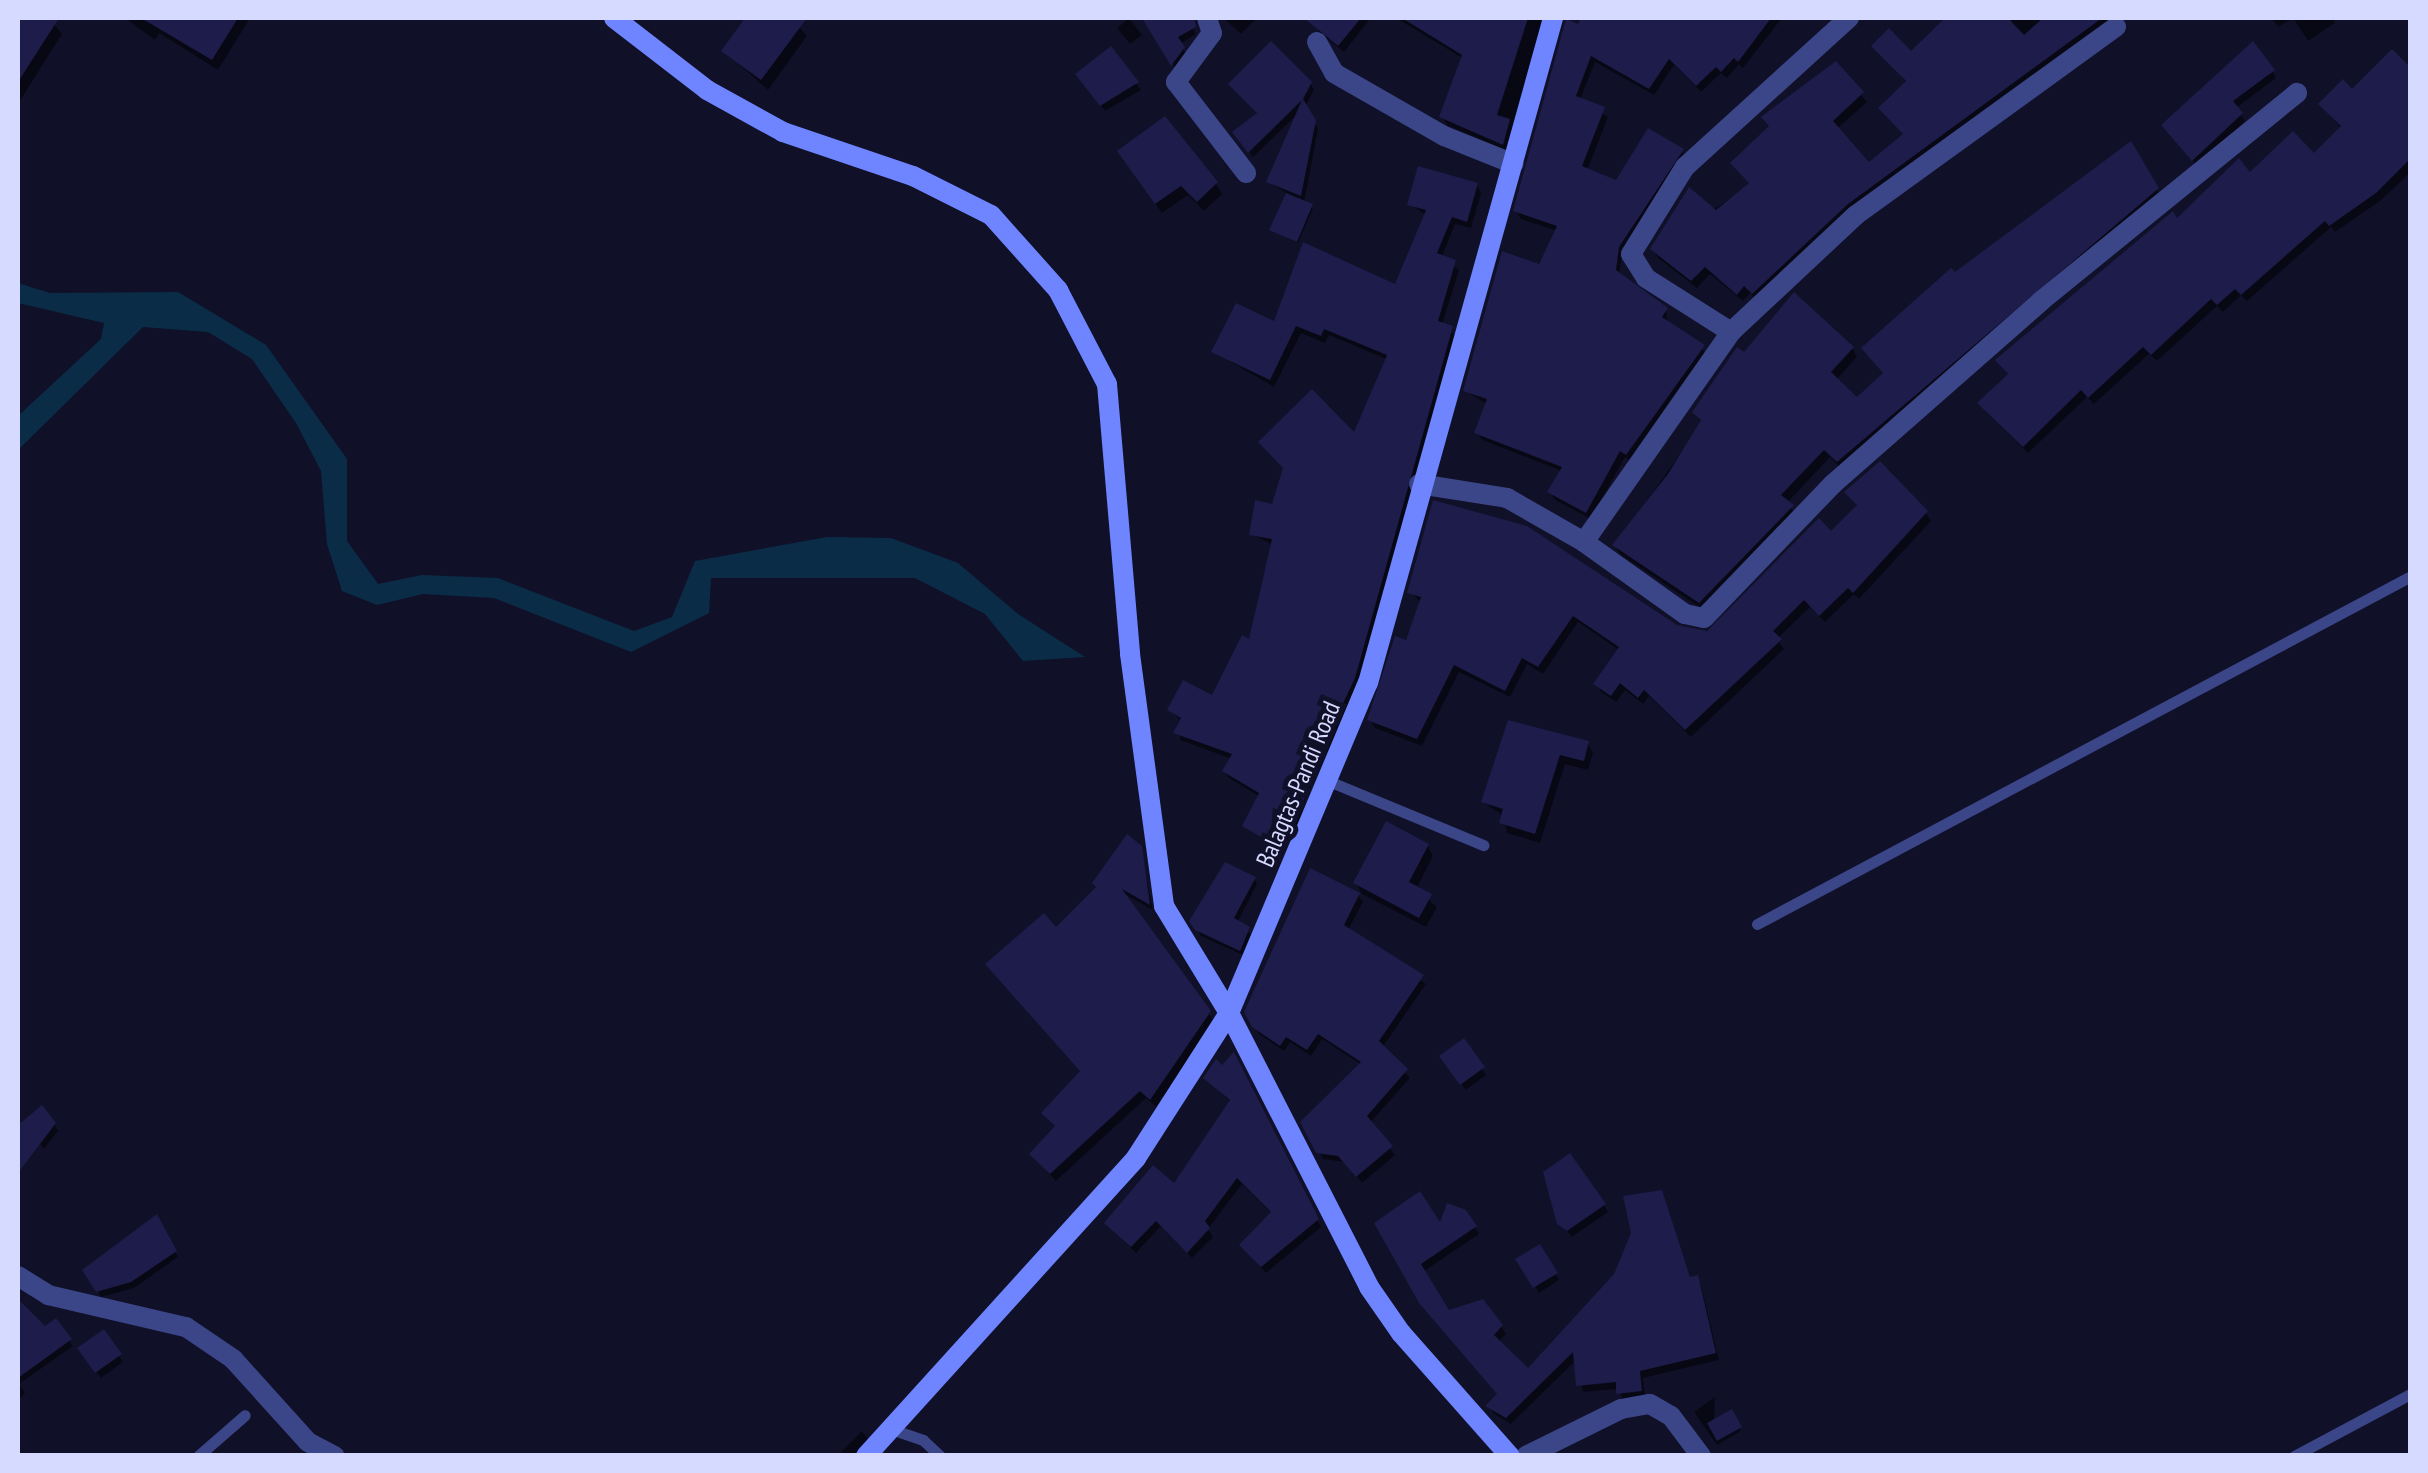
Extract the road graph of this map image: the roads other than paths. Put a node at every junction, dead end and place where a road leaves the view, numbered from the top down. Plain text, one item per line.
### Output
1 (614, 18) edge
2 (1208, 18) edge
3 (1553, 18) edge
4 (1849, 18) edge
5 (2116, 26) dead end
6 (1318, 42) dead end
7 (2297, 93) dead end
8 (1514, 164) junction
9 (1246, 173) dead end
10 (1732, 332) junction
11 (1419, 484) junction
12 (1584, 542) junction
13 (2410, 578) edge
14 (1331, 782) junction
15 (1482, 846) dead end
16 (1757, 924) dead end
17 (1229, 1013) junction
18 (18, 1276) edge
19 (2410, 1394) edge
20 (245, 1415) dead end
21 (890, 1428) junction
22 (198, 1456) edge
23 (334, 1456) edge
24 (866, 1456) edge
25 (940, 1456) edge
26 (1510, 1456) edge
27 (1526, 1456) edge
28 (1701, 1456) edge
29 (2294, 1456) edge

1 - 17 street
2 - 9 street
3 - 8 street, Balagtas-Pandi Road
4 - 10 street
5 - 10 street
6 - 8 street
7 - 12 street
8 - 11 street, Balagtas-Pandi Road
10 - 12 street
11 - 12 street
11 - 14 street, Balagtas-Pandi Road
13 - 16 lane
14 - 15 lane
14 - 17 street, Balagtas-Pandi Road
17 - 21 street, Balagtas-Pandi Road
17 - 26 street
18 - 23 street
19 - 29 lane
20 - 22 lane
21 - 24 street, Balagtas-Pandi Road
21 - 25 lane
27 - 28 street

